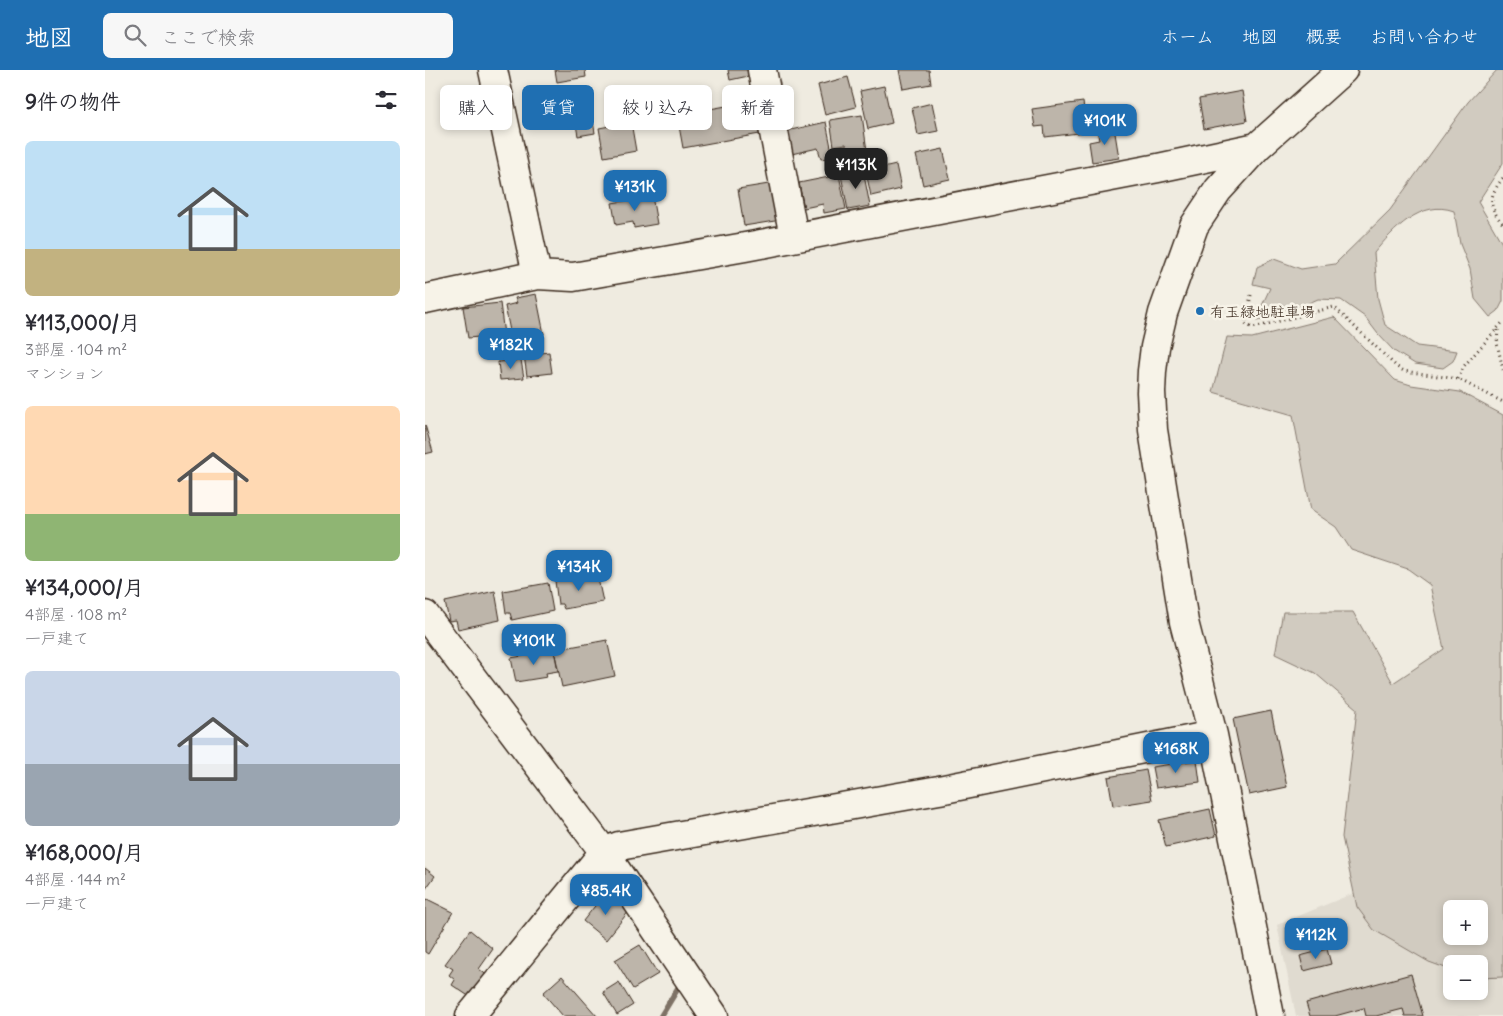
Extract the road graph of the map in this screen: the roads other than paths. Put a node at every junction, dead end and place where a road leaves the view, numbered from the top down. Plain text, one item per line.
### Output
1 (493, 70) edge
2 (762, 70) edge
3 (1343, 70) edge
4 (1257, 147) junction
5 (794, 237) junction
6 (537, 275) junction
7 (425, 299) edge
8 (425, 615) edge
9 (1213, 735) junction
10 (604, 852) junction
11 (470, 1016) edge
12 (715, 1016) edge
13 (1270, 1016) edge

1 - 6 street
2 - 5 street
3 - 4 street
4 - 5 street
4 - 9 street
5 - 6 street
6 - 7 street
8 - 10 street
9 - 10 street
9 - 13 street
10 - 11 street
10 - 12 street

